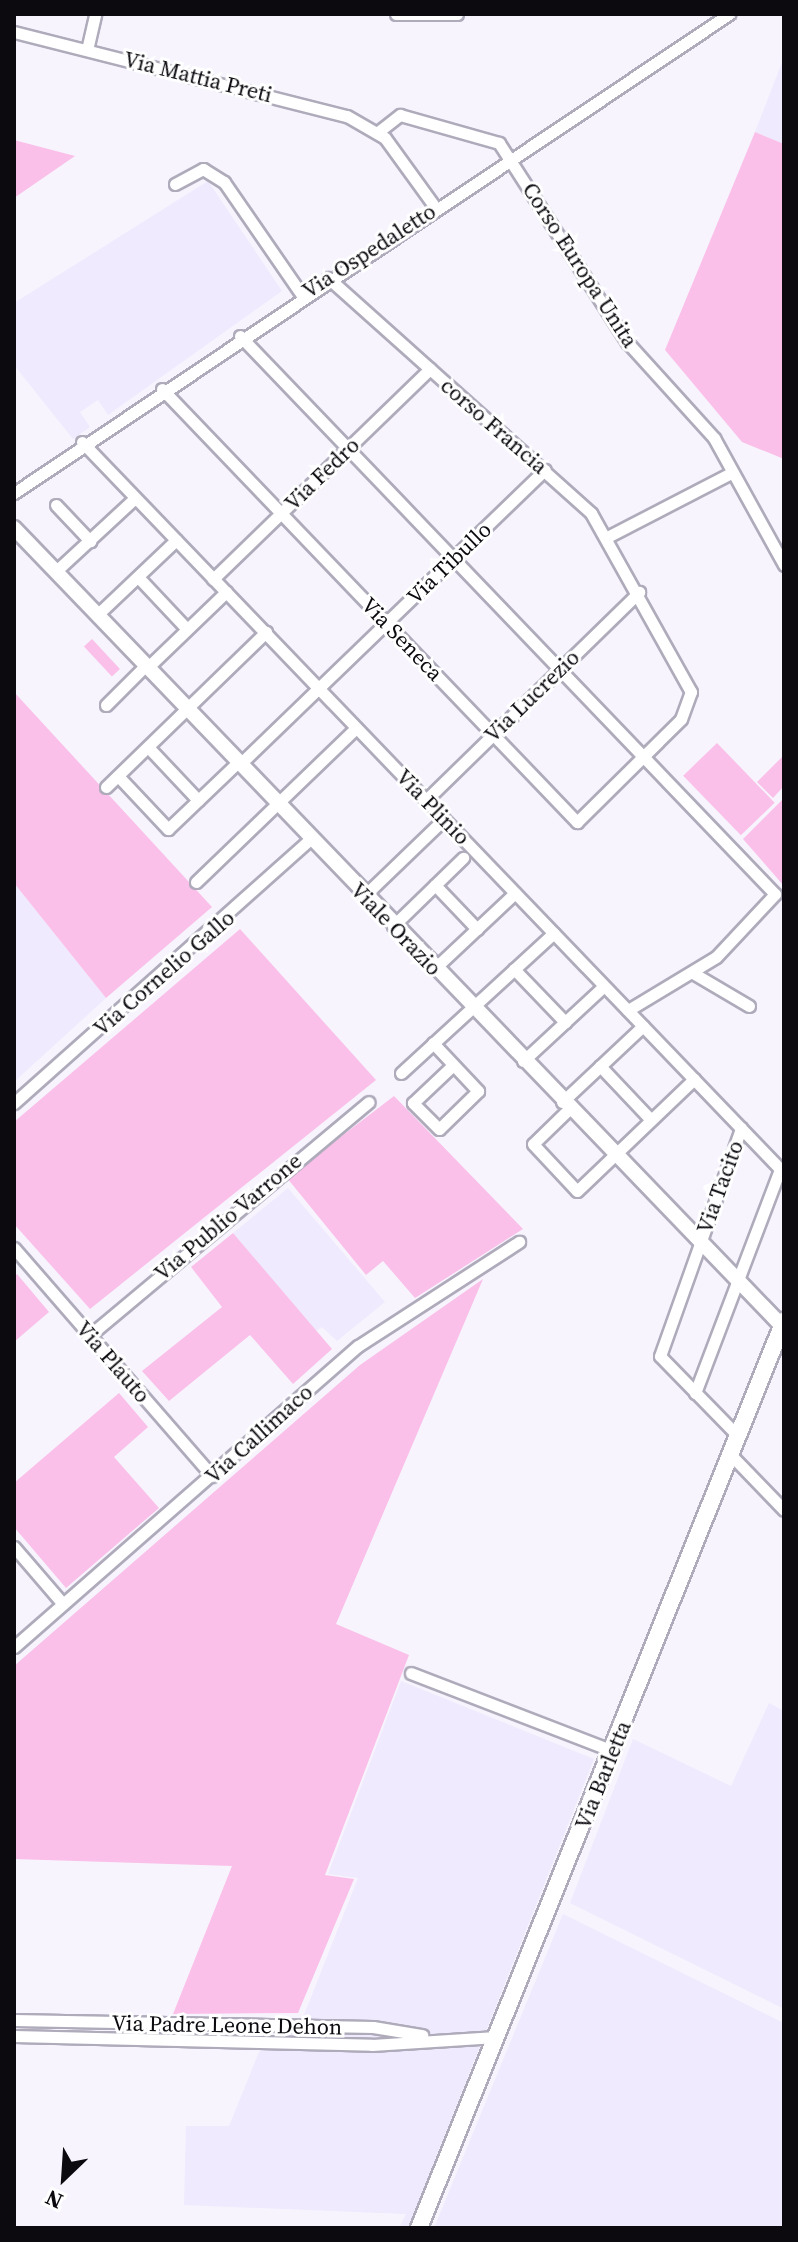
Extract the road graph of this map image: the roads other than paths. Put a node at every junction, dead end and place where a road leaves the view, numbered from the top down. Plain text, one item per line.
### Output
1 (95, 14) edge
2 (396, 14) edge
3 (457, 14) edge
4 (724, 15) edge
5 (14, 32) edge
6 (87, 50) junction
7 (378, 132) junction
8 (511, 160) junction
9 (175, 184) dead end
10 (435, 207) junction
11 (328, 278) junction
12 (302, 295) junction
13 (240, 336) junction
14 (430, 369) junction
15 (162, 389) junction
16 (82, 442) junction
17 (347, 449) junction
18 (545, 470) junction
19 (731, 473) junction
20 (14, 493) edge
21 (135, 498) junction
22 (56, 505) dead end
23 (281, 513) junction
24 (14, 528) edge
25 (609, 536) junction
26 (176, 540) junction
27 (90, 541) junction
28 (453, 559) junction
29 (784, 565) edge
30 (55, 572) junction
31 (138, 577) junction
32 (213, 579) junction
33 (226, 592) junction
34 (639, 592) junction
35 (97, 615) junction
36 (387, 623) junction
37 (187, 629) junction
38 (266, 632) junction
39 (146, 667) junction
40 (561, 669) junction
41 (319, 689) junction
42 (106, 705) dead end
43 (187, 709) junction
44 (356, 728) junction
45 (493, 734) junction
46 (148, 747) junction
47 (643, 756) junction
48 (238, 764) junction
49 (118, 776) junction
50 (106, 787) dead end
51 (198, 800) junction
52 (426, 800) junction
53 (276, 803) junction
54 (444, 819) junction
55 (310, 839) junction
56 (463, 858) dead end
57 (196, 882) dead end
58 (435, 885) junction
59 (515, 893) junction
60 (364, 896) junction
61 (393, 926) junction
62 (477, 929) junction
63 (554, 933) junction
64 (434, 969) junction
65 (514, 969) junction
66 (693, 973) junction
67 (604, 986) junction
68 (749, 1006) dead end
69 (471, 1007) junction
70 (628, 1010) junction
71 (565, 1022) junction
72 (643, 1026) junction
73 (433, 1043) junction
74 (523, 1061) junction
75 (453, 1065) junction
76 (600, 1066) junction
77 (401, 1073) dead end
78 (694, 1079) junction
79 (369, 1102) dead end
80 (14, 1103) edge
81 (565, 1105) junction
82 (651, 1120) junction
83 (741, 1128) junction
84 (613, 1157) junction
85 (782, 1171) edge
86 (519, 1242) dead end
87 (699, 1246) junction
88 (14, 1248) edge
89 (739, 1286) junction
90 (783, 1325) edge
91 (90, 1335) junction
92 (695, 1393) junction
93 (737, 1435) junction
94 (729, 1453) junction
95 (212, 1476) junction
96 (784, 1510) edge
97 (14, 1547) edge
98 (63, 1604) junction
99 (14, 1647) edge
100 (411, 1673) dead end
101 (613, 1751) junction
102 (14, 2020) edge
103 (14, 2036) edge
104 (439, 2037) junction
105 (496, 2037) junction
106 (419, 2228) edge

1 - 6 street
2 - 3 street
4 - 8 street, Via Ospedaletto
5 - 6 street, Via Mattia Preti
6 - 7 street, Via Mattia Preti
7 - 8 street
7 - 10 street, Via Mattia Preti
8 - 10 street, Via Ospedaletto
8 - 19 street, Corso Europa Unita
9 - 12 street
10 - 11 street, Via Ospedaletto
11 - 12 street, Via Ospedaletto
11 - 14 street, corso Francia
12 - 13 street, Via Ospedaletto
13 - 15 street, Via Ospedaletto
13 - 17 street
14 - 17 street, Via Fedro
14 - 18 street, corso Francia
15 - 16 street, Via Ospedaletto
15 - 23 street, Via Seneca
16 - 20 street, Via Ospedaletto
16 - 21 street, Via Plinio
17 - 23 street, Via Fedro
17 - 28 street
18 - 25 street, corso Francia
18 - 28 street, Via Tibullo
19 - 25 street
19 - 29 street, Corso Europa Unita
21 - 26 street, Via Plinio
21 - 27 street
22 - 27 street
23 - 32 street, Via Fedro
23 - 36 street, Via Seneca
24 - 30 street, Viale Orazio
25 - 34 street, corso Francia
26 - 31 street
26 - 32 street, Via Plinio
27 - 30 street
28 - 36 street, Via Tibullo
28 - 40 street
30 - 35 street, Viale Orazio
31 - 35 street
31 - 37 street
32 - 33 street, Via Plinio
33 - 37 street
33 - 38 street, Via Plinio
34 - 40 street, Via Lucrezio
34 - 47 street, corso Francia
35 - 39 street, Viale Orazio
36 - 41 street, Via Tibullo
36 - 45 street, Via Seneca
37 - 39 street
38 - 41 street, Via Plinio
38 - 43 street
39 - 42 street
39 - 43 street, Viale Orazio
40 - 45 street, Via Lucrezio
40 - 47 street
41 - 44 street, Via Plinio
41 - 48 street, Via Tibullo
43 - 46 street
43 - 48 street, Viale Orazio
44 - 52 street, Via Plinio
44 - 53 street
45 - 47 street, Via Seneca
45 - 52 street, Via Lucrezio
46 - 49 street
46 - 51 street
47 - 66 street
48 - 51 street, Via Tibullo
48 - 53 street, Viale Orazio
49 - 50 street
49 - 51 street, Via Tibullo
52 - 54 street, Via Plinio
53 - 55 street, Viale Orazio
53 - 57 street
54 - 59 street, Via Plinio
54 - 60 street
55 - 60 street, Viale Orazio
55 - 80 street, Via Cornelio Gallo
56 - 58 street
58 - 61 street
58 - 62 street
59 - 62 street
59 - 63 street, Via Plinio
60 - 61 street, Viale Orazio
61 - 64 street, Viale Orazio
62 - 64 street
63 - 65 street
63 - 67 street, Via Plinio
64 - 69 street, Viale Orazio
65 - 69 street
65 - 71 street
66 - 68 street
66 - 70 street
67 - 70 street, Via Plinio
67 - 71 street
69 - 73 street
69 - 74 street, Viale Orazio
70 - 72 street, Via Plinio
71 - 74 street
72 - 76 street
72 - 78 street, Via Plinio
73 - 75 street
73 - 77 street
74 - 81 street, Viale Orazio
75 - 75 street
76 - 81 street
76 - 82 street
78 - 82 street
78 - 83 street, Via Plinio
79 - 91 street, Via Publio Varrone
81 - 84 street, Viale Orazio
81 - 84 street
82 - 84 street
83 - 85 street, Via Plinio
83 - 87 street, Via Tacito
84 - 87 street, Viale Orazio
85 - 89 street
86 - 95 street, Via Callimaco
87 - 89 street, Viale Orazio
87 - 92 street, Via Tacito
88 - 91 street, Via Plauto
89 - 90 street, Viale Orazio
89 - 92 street
90 - 93 main road, Via Barletta
91 - 95 street, Via Plauto
92 - 93 street
93 - 94 main road, Via Barletta
94 - 96 street
94 - 101 main road, Via Barletta
95 - 98 street, Via Callimaco
97 - 98 street
98 - 99 street, Via Callimaco
100 - 101 street
101 - 105 main road, Via Barletta
102 - 104 street, Via Padre Leone Dehon
103 - 104 street, Via Padre Leone Dehon
104 - 105 street, Via Padre Leone Dehon
105 - 106 main road, Via Barletta

